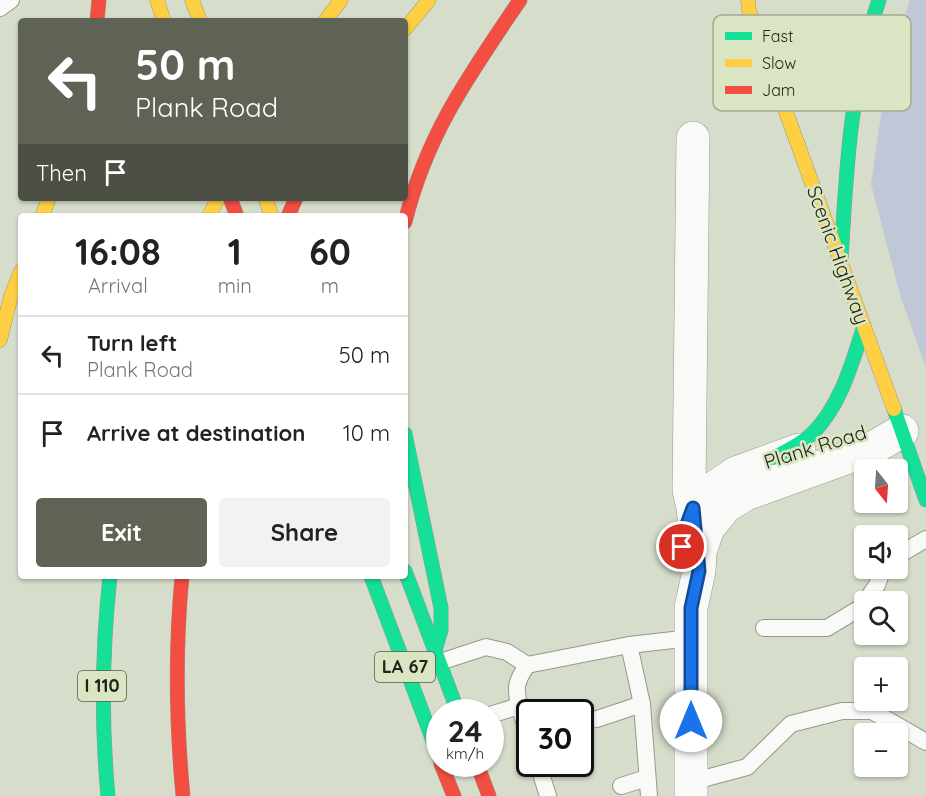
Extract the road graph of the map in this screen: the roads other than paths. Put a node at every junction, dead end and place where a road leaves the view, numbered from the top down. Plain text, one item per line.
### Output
1 (11, 0) edge
2 (99, 0) edge
3 (157, 0) edge
4 (193, 0) edge
5 (341, 0) edge
6 (429, 0) edge
7 (520, 0) edge
8 (879, 0) edge
9 (0, 8) edge
10 (874, 15) edge
11 (97, 18) edge
12 (163, 18) edge
13 (199, 18) edge
14 (327, 18) edge
15 (408, 25) edge
16 (786, 111) edge
17 (852, 111) edge
18 (693, 138) dead end
19 (408, 213) edge
20 (842, 261) junction
21 (18, 278) edge
22 (864, 326) junction
23 (0, 340) edge
24 (910, 429) junction
25 (408, 449) edge
26 (773, 458) junction
27 (926, 500) edge
28 (693, 508) junction
29 (926, 539) edge
30 (908, 550) edge
31 (699, 571) junction
32 (110, 579) edge
33 (182, 579) edge
34 (372, 579) edge
35 (408, 579) edge
36 (854, 612) edge
37 (691, 623) junction
38 (764, 628) dead end
39 (629, 645) junction
40 (437, 656) junction
41 (527, 665) junction
42 (453, 699) edge
43 (518, 699) edge
44 (642, 704) junction
45 (597, 719) dead end
46 (426, 722) edge
47 (926, 742) edge
48 (446, 777) edge
49 (482, 777) edge
50 (542, 777) edge
51 (647, 778) junction
52 (621, 786) dead end
53 (691, 789) edge
54 (108, 796) edge
55 (183, 796) edge
56 (453, 796) edge
57 (489, 796) edge
58 (548, 796) edge
59 (648, 796) edge

1 - 9 lane
2 - 11 main road
3 - 12 main road
4 - 13 main road
5 - 14 main road
6 - 15 main road
7 - 19 main road
8 - 10 main road
16 - 20 main road, Scenic Highway
17 - 20 main road
18 - 28 street, Plank Road
20 - 22 main road, Scenic Highway
21 - 23 main road
22 - 24 main road, Scenic Highway
22 - 26 main road
24 - 26 street, Plank Road
24 - 27 main road, Scenic Highway
24 - 31 street, Plank Road
25 - 40 main road
26 - 28 street, Plank Road
28 - 31 street, Plank Road
28 - 37 street, Plank Road
29 - 30 lane
31 - 37 street, Plank Road
32 - 54 main road, I 110
33 - 55 main road
34 - 46 main road, LA 67
35 - 40 main road, LA 67
36 - 38 lane
37 - 39 lane
37 - 53 street, Plank Road
39 - 41 lane
39 - 44 lane
40 - 41 lane
40 - 42 main road, LA 67
41 - 43 lane
44 - 45 lane
44 - 51 lane
47 - 53 lane
48 - 56 main road
49 - 57 main road
50 - 58 lane
51 - 52 lane
51 - 59 lane

